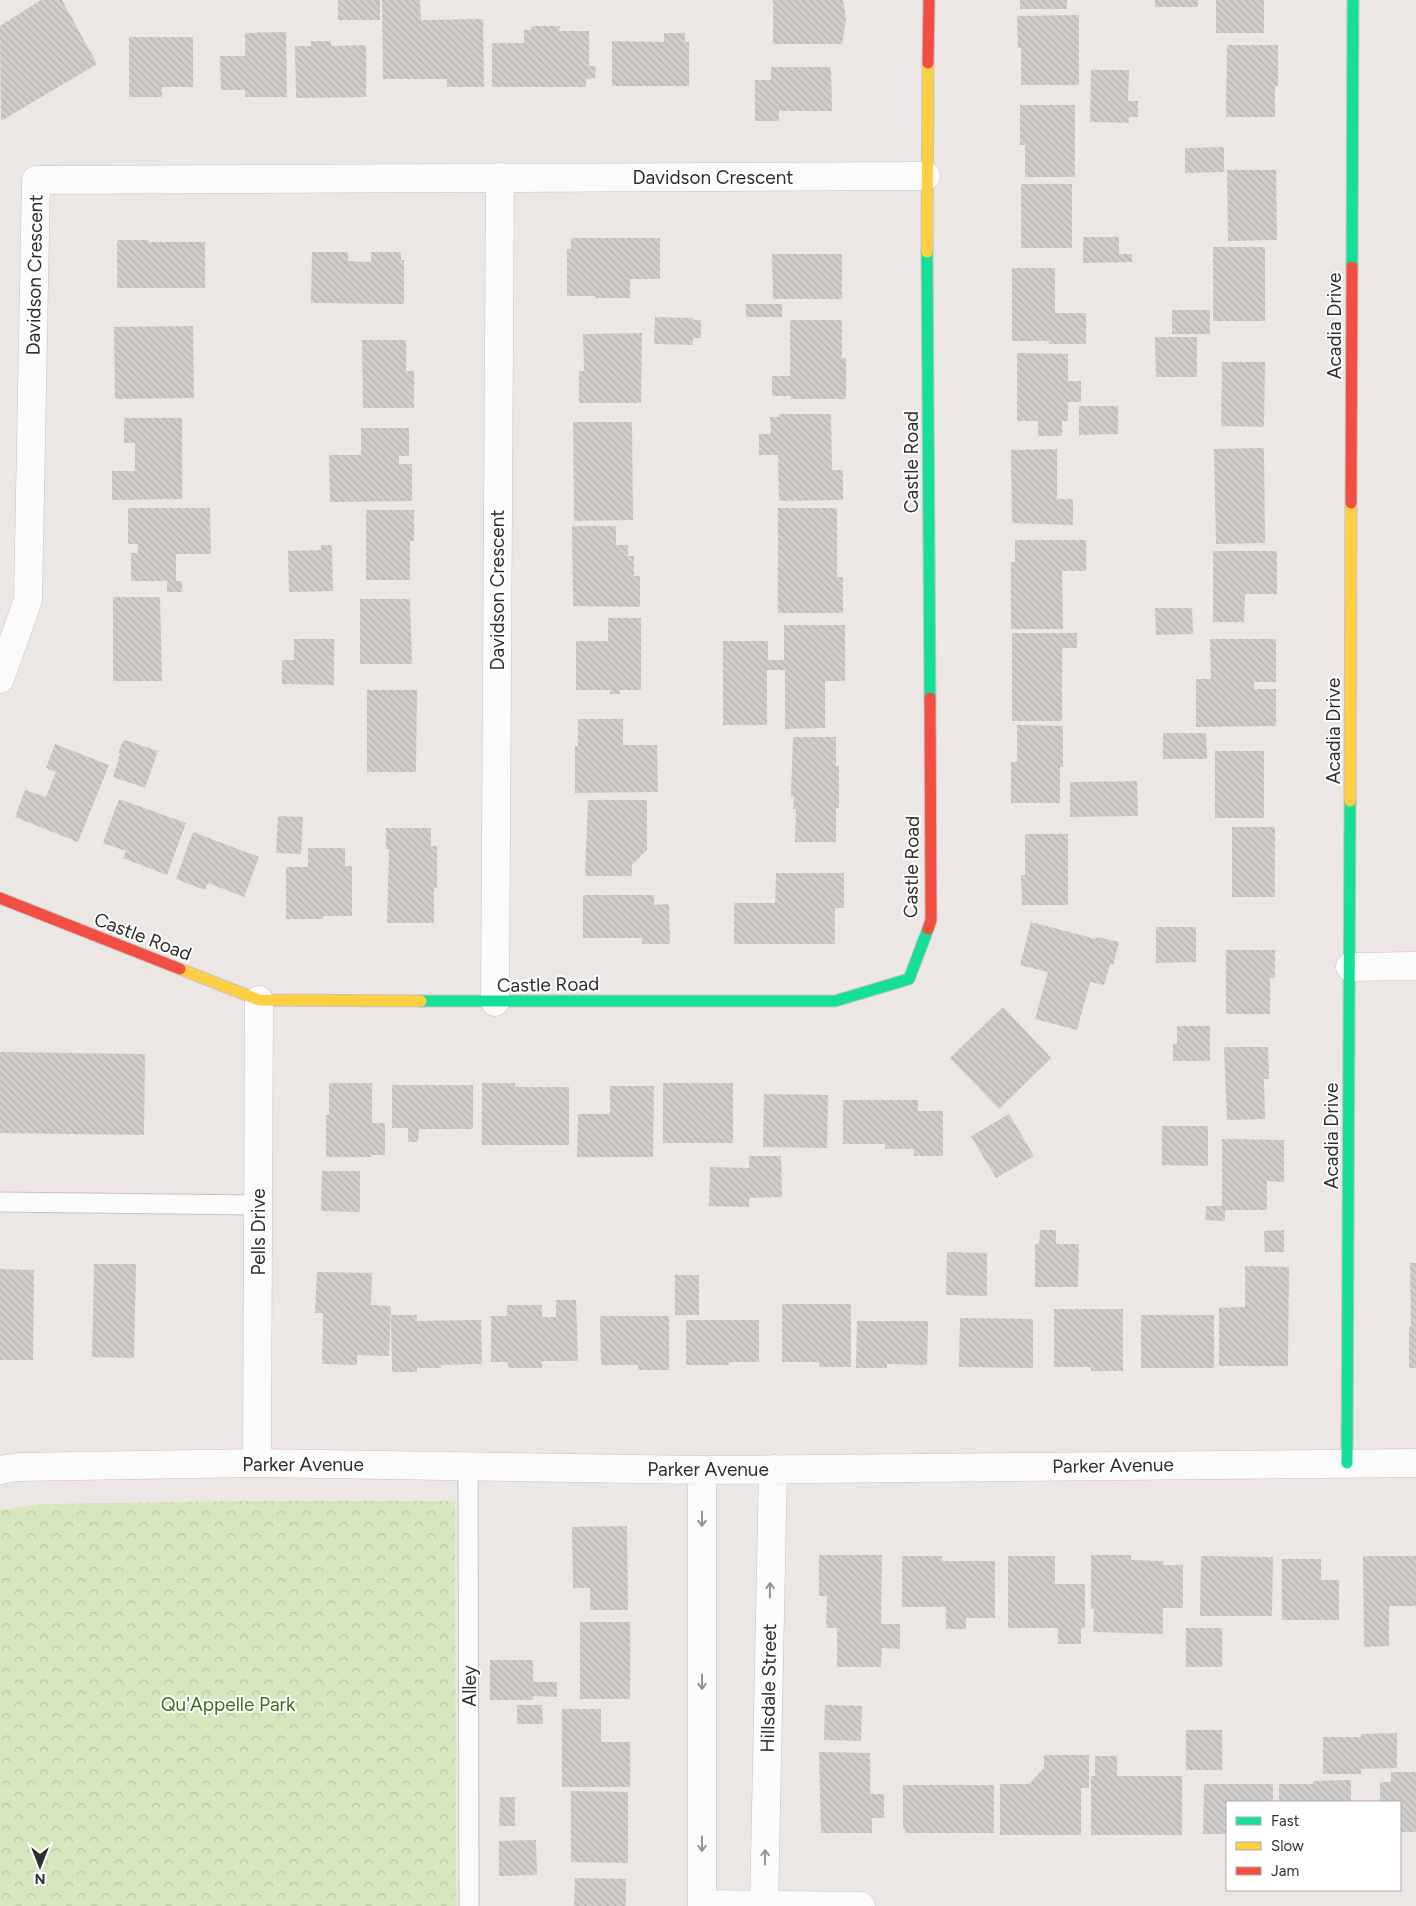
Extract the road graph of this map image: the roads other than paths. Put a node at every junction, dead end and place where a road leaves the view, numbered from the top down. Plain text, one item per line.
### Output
1 (929, 0) edge
2 (1352, 0) edge
3 (926, 176) junction
4 (500, 177) junction
5 (0, 679) edge
6 (0, 898) edge
7 (1416, 966) edge
8 (1350, 967) junction
9 (259, 1000) junction
10 (495, 1002) junction
11 (0, 1202) edge
12 (258, 1205) junction
13 (1416, 1462) edge
14 (257, 1463) junction
15 (1347, 1463) junction
16 (468, 1465) junction
17 (773, 1469) junction
18 (0, 1470) edge
19 (702, 1470) junction
20 (702, 1905) edge
21 (764, 1905) edge
22 (469, 1906) edge
23 (861, 1906) edge

1 - 3 street, Castle Road
2 - 8 street, Acadia Drive
3 - 4 street, Davidson Crescent
3 - 10 street, Castle Road
4 - 5 street, Davidson Crescent
4 - 10 street, Davidson Crescent
6 - 9 street, Castle Road
7 - 8 street
8 - 15 street, Acadia Drive
9 - 10 street, Castle Road
9 - 12 street, Pells Drive
11 - 12 lane
12 - 14 street, Pells Drive
13 - 15 street, Parker Avenue
14 - 16 street, Parker Avenue
14 - 18 street, Parker Avenue
15 - 17 street, Parker Avenue
16 - 19 street, Parker Avenue
16 - 22 lane, Alley
17 - 19 street, Parker Avenue
21 -> 17 street, Hillsdale Street
19 -> 20 street
20 - 21 street
21 - 23 street

